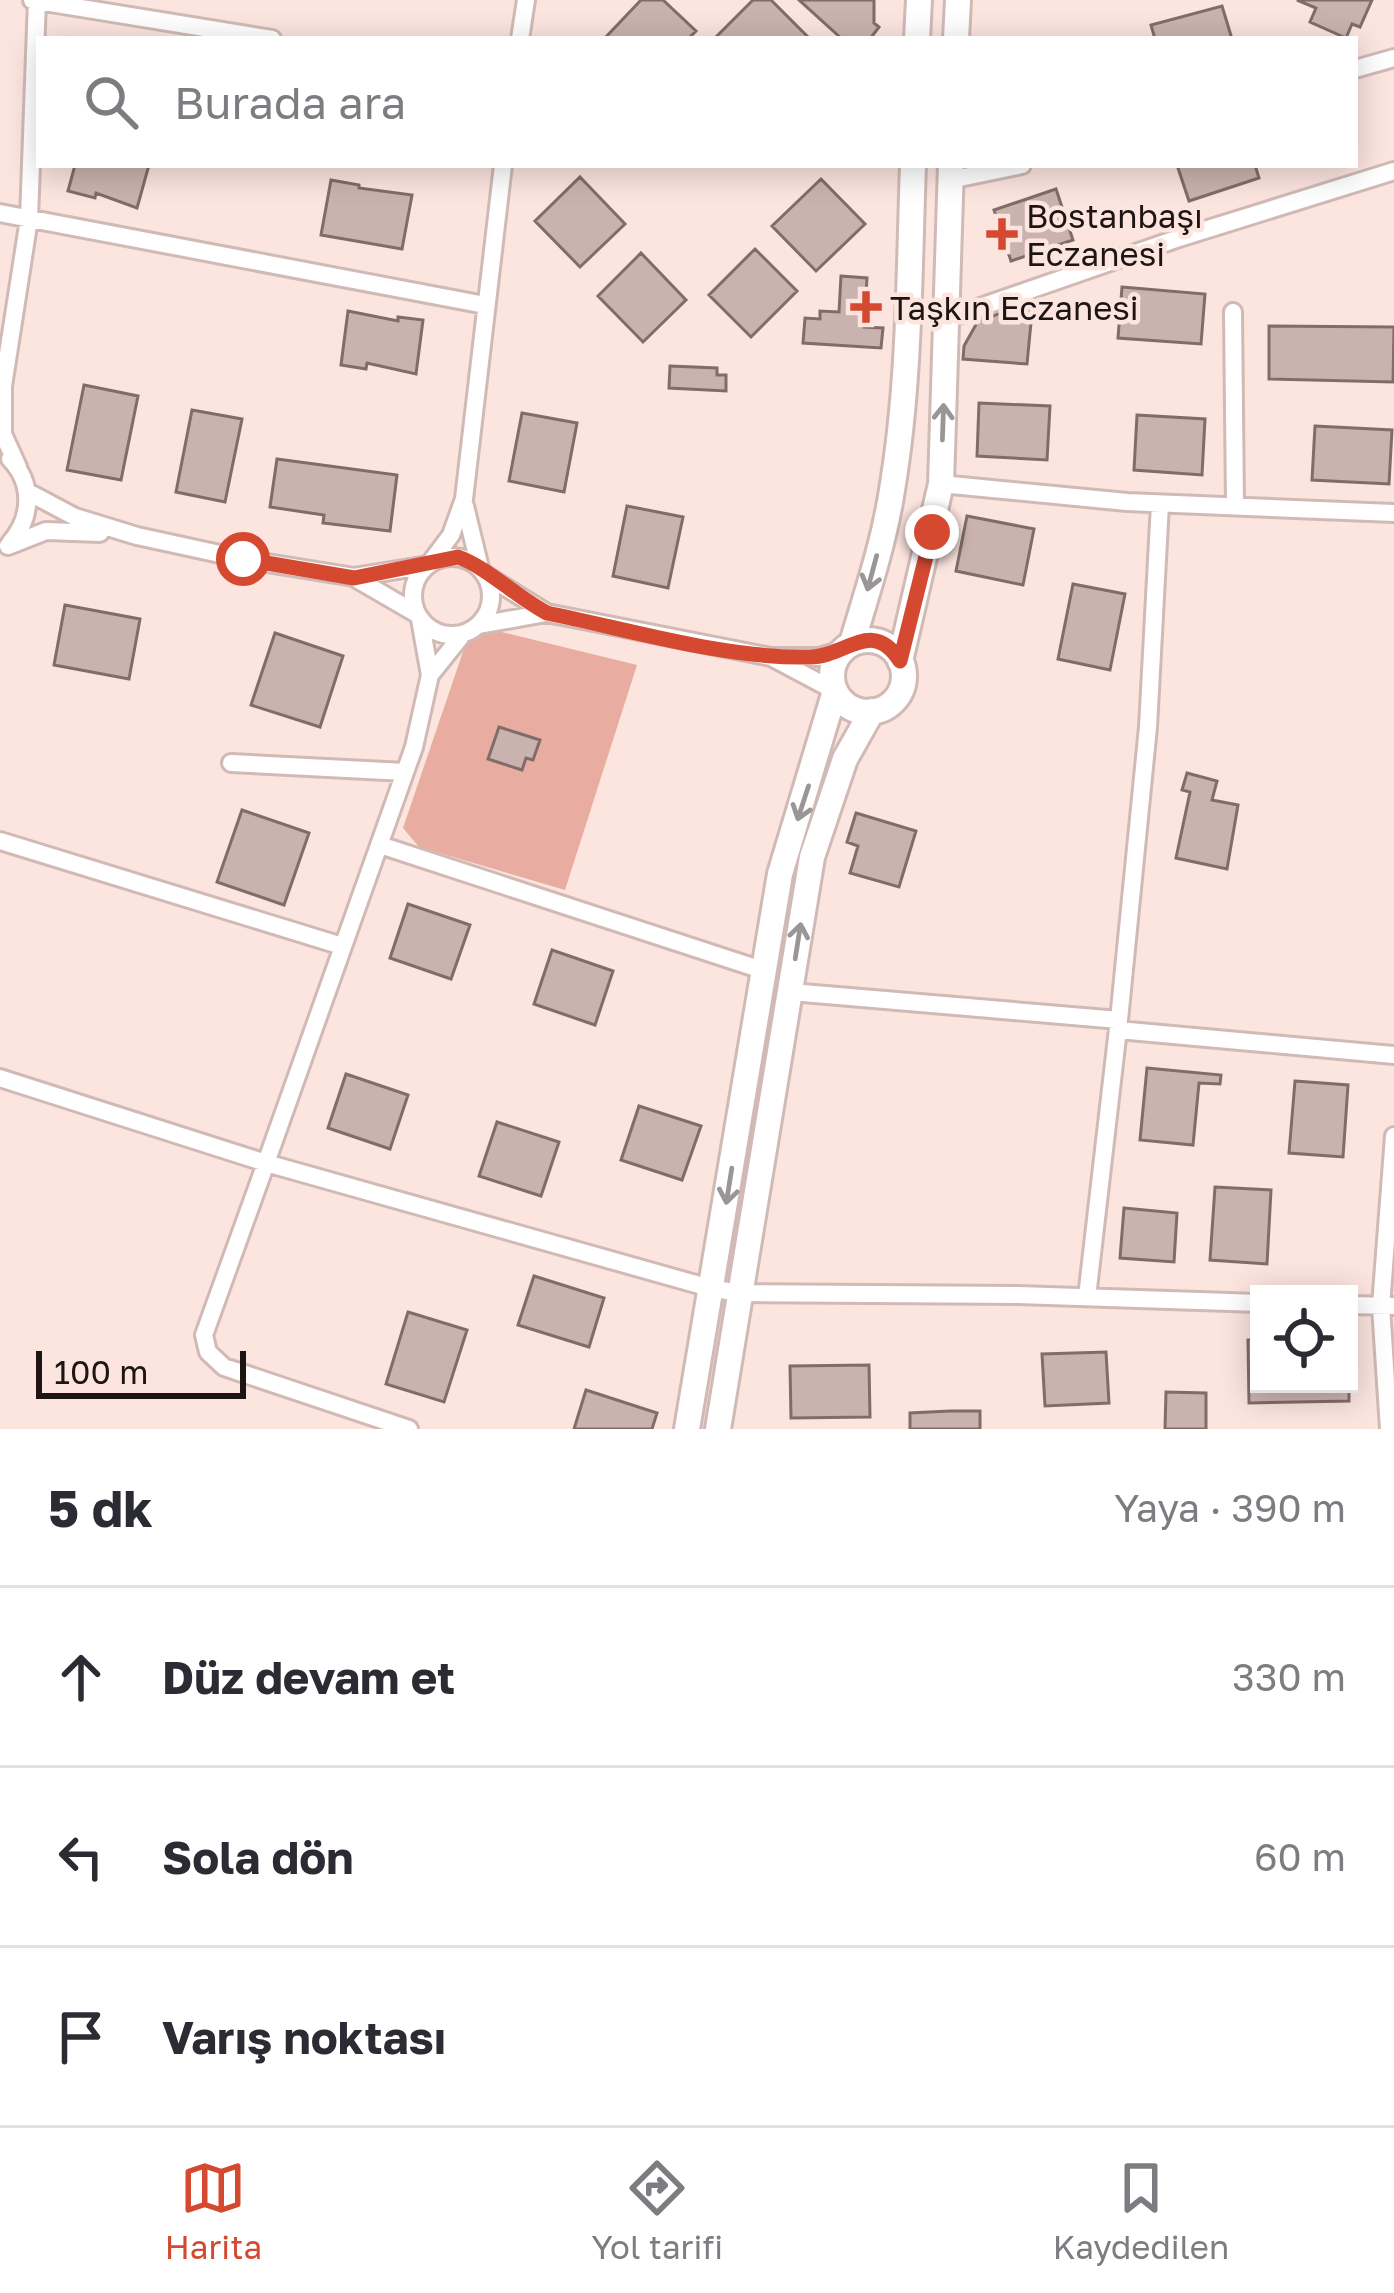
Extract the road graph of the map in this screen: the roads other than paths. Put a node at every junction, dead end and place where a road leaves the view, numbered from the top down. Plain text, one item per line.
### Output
1 (35, 0) edge
2 (526, 0) edge
3 (919, 0) edge
4 (958, 0) edge
5 (254, 36) edge
6 (520, 36) edge
7 (917, 36) edge
8 (956, 36) edge
9 (1394, 58) edge
10 (1358, 67) edge
11 (503, 168) edge
12 (913, 168) edge
13 (995, 168) edge
14 (1394, 171) edge
15 (950, 173) edge
16 (0, 213) edge
17 (29, 219) junction
18 (485, 305) junction
19 (1233, 312) dead end
20 (946, 319) junction
21 (9, 347) junction
22 (0, 367) edge
23 (0, 452) edge
24 (18, 467) junction
25 (941, 484) junction
26 (28, 492) junction
27 (464, 499) junction
28 (1160, 503) junction
29 (1235, 506) junction
30 (1394, 513) edge
31 (137, 536) junction
32 (4, 548) edge
33 (429, 564) junction
34 (482, 571) junction
35 (354, 578) junction
36 (547, 613) junction
37 (418, 617) junction
38 (471, 629) junction
39 (847, 646) junction
40 (771, 657) junction
41 (900, 661) junction
42 (430, 675) junction
43 (835, 691) junction
44 (872, 711) junction
45 (231, 763) dead end
46 (405, 772) junction
47 (0, 841) edge
48 (380, 845) junction
49 (342, 946) junction
50 (762, 970) junction
51 (791, 992) junction
52 (1118, 1025) junction
53 (1394, 1055) edge
54 (0, 1078) edge
55 (1394, 1136) edge
56 (266, 1162) junction
57 (710, 1288) junction
58 (739, 1293) junction
59 (1087, 1297) junction
60 (1250, 1303) edge
61 (1358, 1305) edge
62 (1388, 1306) edge
63 (409, 1429) edge
64 (687, 1429) edge
65 (718, 1429) edge
66 (1389, 1429) edge

1 - 5 street
1 - 17 street
2 - 6 street
3 - 7 main road
4 - 8 main road
9 - 10 street
11 - 18 street
12 -> 39 main road
13 - 15 street
14 - 20 street
15 - 20 main road
16 - 17 street
17 - 18 street
17 - 21 street
18 - 27 street
19 - 29 street
25 -> 20 main road
21 - 22 street
21 - 24 street
23 - 24 street
24 - 26 street
25 - 28 street
25 - 41 main road
26 - 31 street
26 - 32 street
27 - 33 street
27 - 34 street
28 - 29 street
28 - 52 street
29 - 30 street
31 - 32 street
31 - 35 street
33 - 34 street
33 - 35 street
33 - 37 street
34 - 36 street
34 - 38 street
35 - 37 street
36 - 38 street
36 - 40 street
37 - 38 street
37 - 42 street
38 - 42 street
39 - 40 street
39 - 41 main road
39 - 43 main road
40 - 43 street
41 - 44 main road
42 - 46 street
43 - 44 main road
43 -> 50 main road
51 -> 44 main road
45 - 46 street
46 - 48 street
47 - 49 street
48 - 49 street
48 - 50 street
49 - 56 street
50 -> 57 main road
51 - 52 street
51 - 58 main road
52 - 53 street
52 - 59 street
54 - 56 street
55 - 62 street
56 - 57 street
56 - 63 street
57 - 58 street
57 - 64 main road
58 - 59 street
58 - 65 main road
59 - 60 street
61 - 62 street
62 - 66 street

